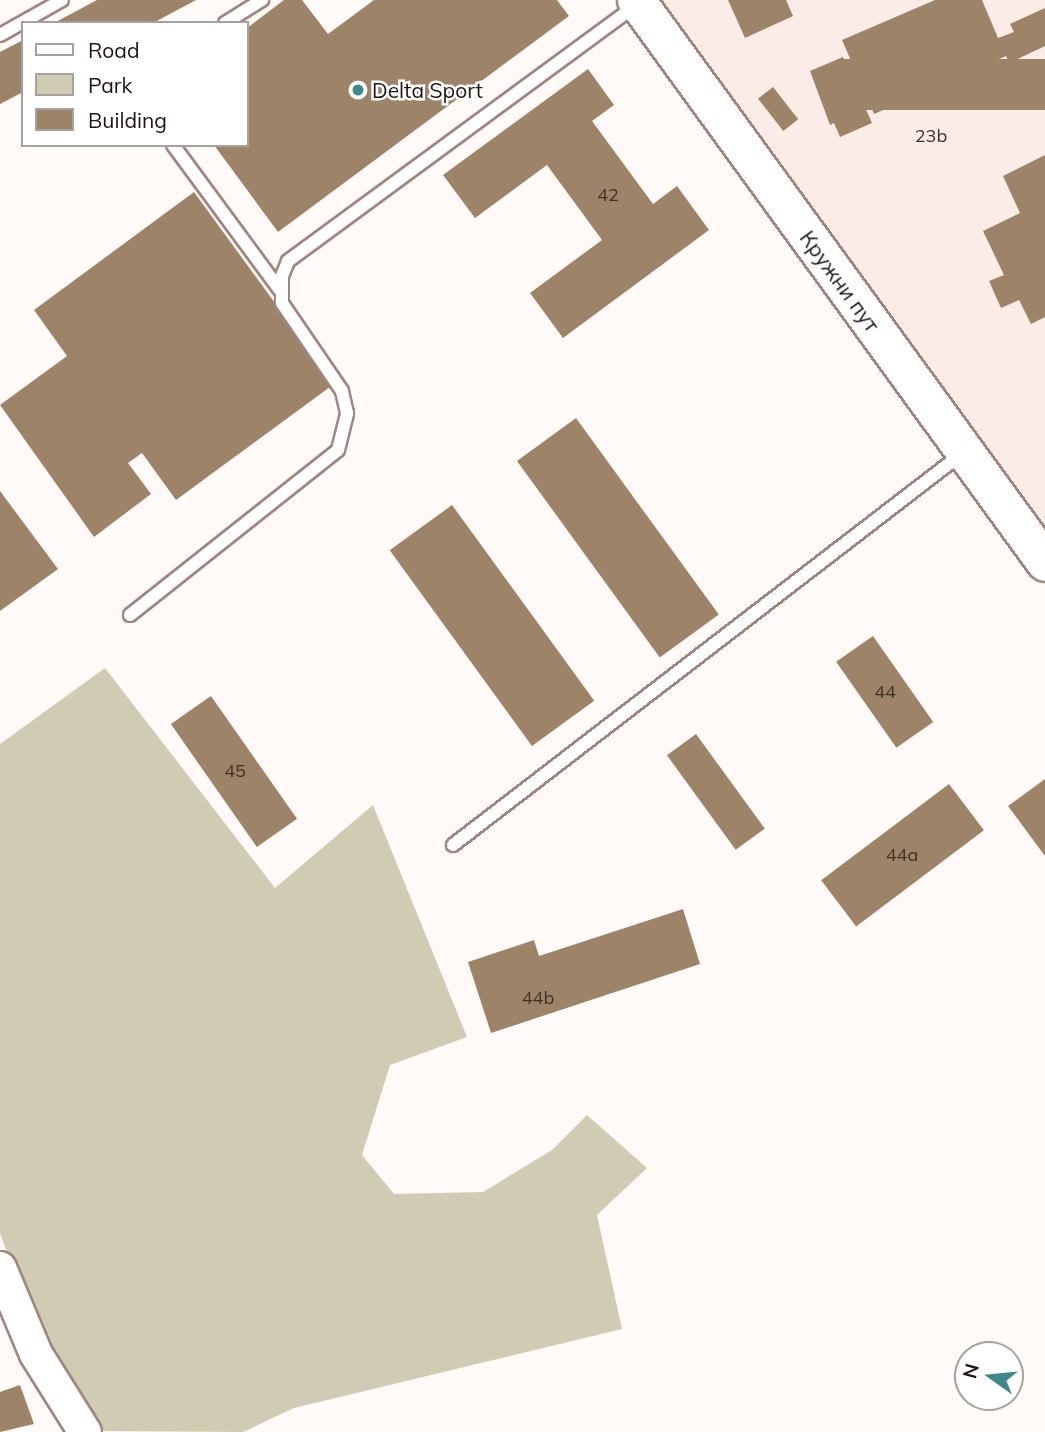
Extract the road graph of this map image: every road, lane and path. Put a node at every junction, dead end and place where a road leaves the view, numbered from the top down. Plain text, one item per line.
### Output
1 (62, 0) edge
2 (262, 0) edge
3 (637, 2) edge
4 (25, 21) edge
5 (229, 21) edge
6 (21, 23) edge
7 (0, 35) edge
8 (174, 147) edge
9 (280, 290) junction
10 (964, 452) junction
11 (1045, 562) edge
12 (130, 615) dead end
13 (453, 845) dead end
14 (0, 1268) edge
15 (85, 1432) edge

1 - 4 lane
2 - 5 lane
3 - 9 lane
3 - 10 main road, Кружни пут
6 - 7 lane
8 - 9 lane
9 - 12 lane
10 - 11 main road, Кружни пут
10 - 13 lane
14 - 15 street

